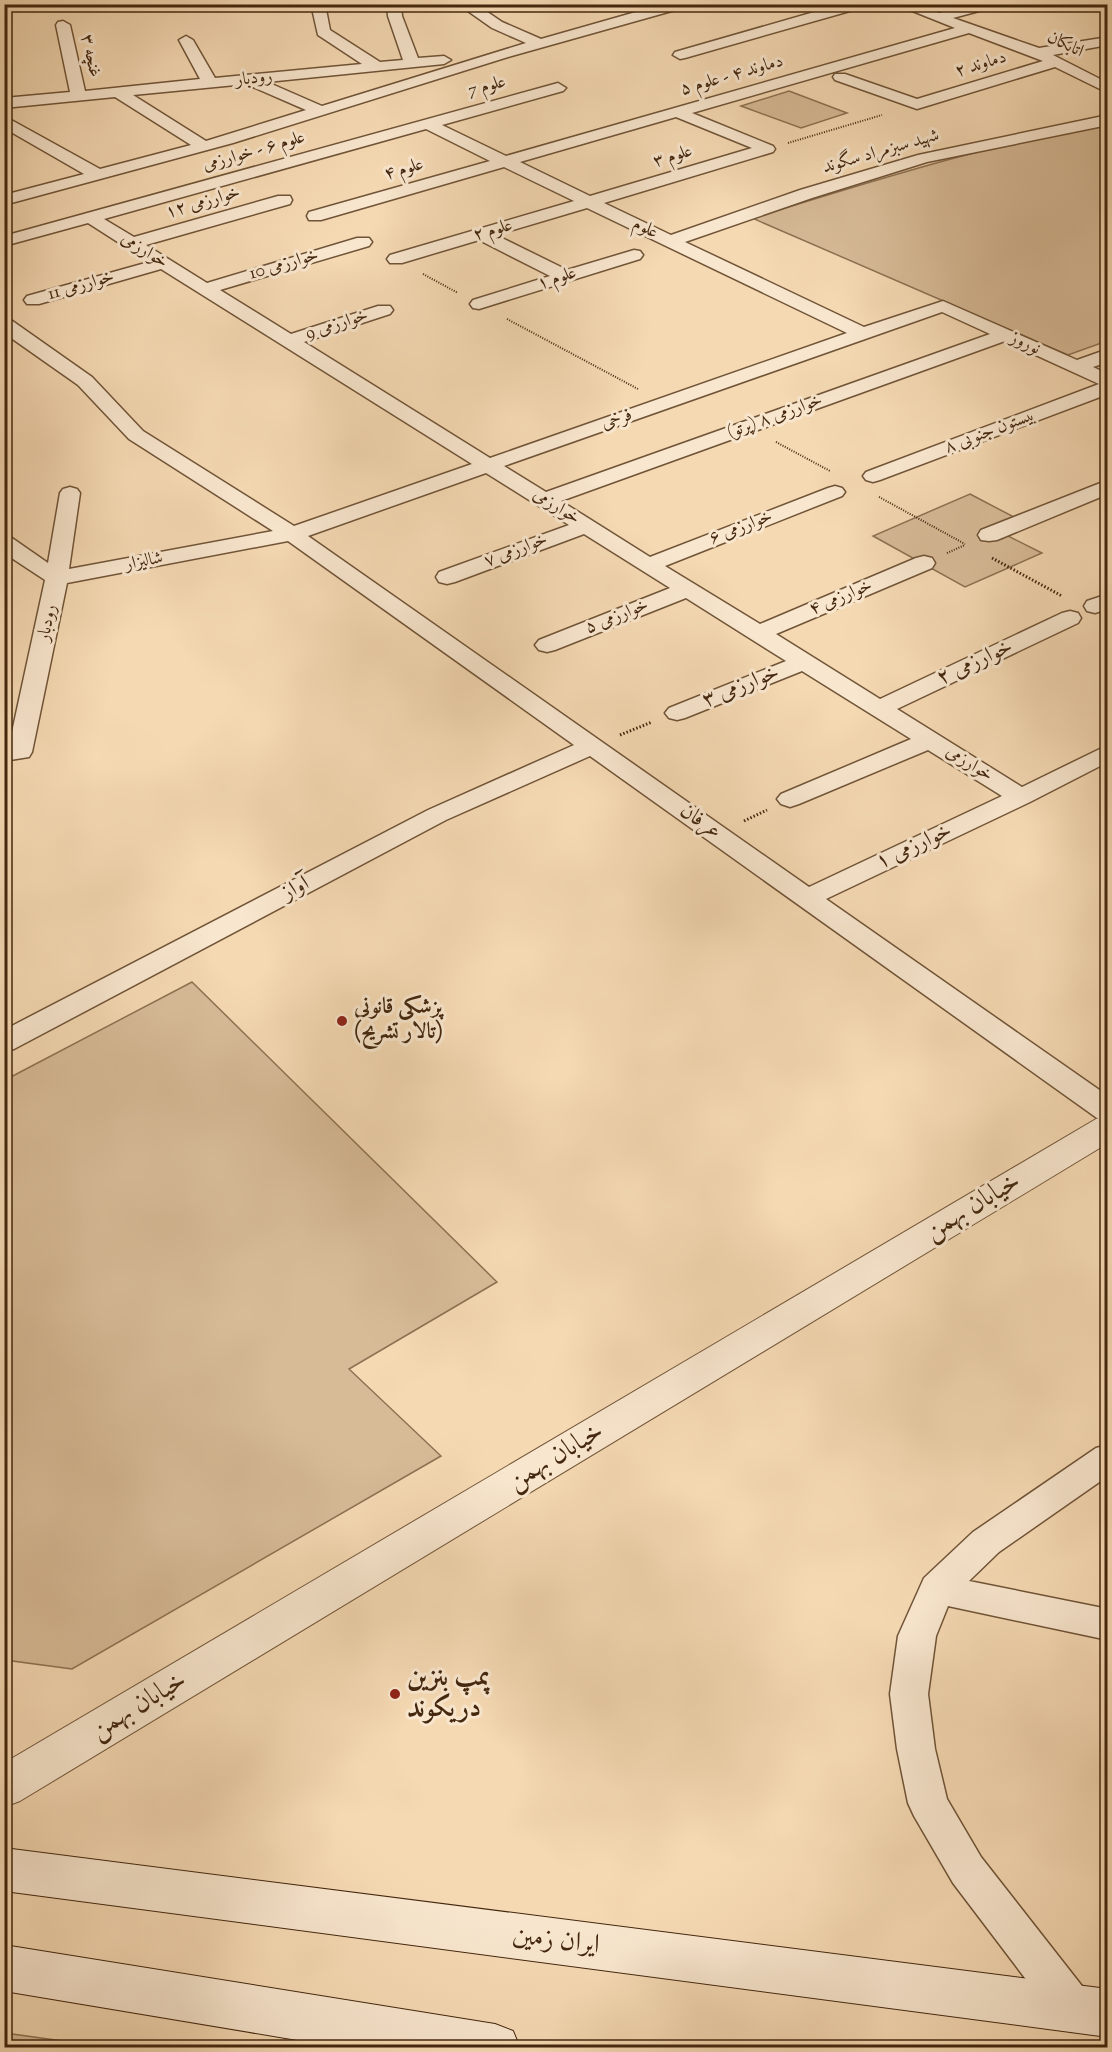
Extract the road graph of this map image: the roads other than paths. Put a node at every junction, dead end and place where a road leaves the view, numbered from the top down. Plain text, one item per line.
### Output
1 (318, 4) edge
2 (394, 4) edge
3 (487, 4) edge
4 (681, 4) edge
5 (860, 4) edge
6 (902, 4) edge
7 (988, 4) edge
8 (939, 17) junction
9 (63, 25) dead end
10 (971, 28) junction
11 (186, 39) dead end
12 (1107, 41) edge
13 (540, 44) junction
14 (1038, 53) junction
15 (502, 54) junction
16 (680, 55) dead end
17 (1057, 62) junction
18 (412, 63) junction
19 (376, 66) junction
20 (840, 77) dead end
21 (248, 79) junction
22 (210, 83) junction
23 (1106, 87) edge
24 (558, 88) dead end
25 (116, 92) junction
26 (78, 95) junction
27 (4, 103) edge
28 (321, 111) junction
29 (676, 112) junction
30 (1107, 120) edge
31 (4, 121) edge
32 (427, 124) junction
33 (204, 146) junction
34 (504, 161) junction
35 (98, 175) junction
36 (4, 200) edge
37 (285, 200) dead end
38 (590, 203) junction
39 (315, 216) dead end
40 (91, 218) junction
41 (481, 234) junction
42 (4, 241) edge
43 (670, 241) junction
44 (363, 242) dead end
45 (132, 243) junction
46 (634, 255) dead end
47 (396, 260) road end
48 (164, 263) junction
49 (565, 276) junction
50 (205, 289) junction
51 (33, 300) dead end
52 (479, 304) road end
53 (943, 306) joint
54 (384, 310) dead end
55 (4, 324) edge
56 (863, 334) junction
57 (1005, 334) junction
58 (289, 341) junction
59 (1107, 355) edge
60 (1076, 367) junction
61 (1107, 381) edge
62 (1107, 387) edge
63 (488, 465) junction
64 (835, 483) road end
65 (874, 486) road end
66 (1107, 486) edge
67 (70, 493) dead end
68 (545, 500) junction
69 (585, 526) junction
70 (292, 534) junction
71 (989, 535) road end
72 (4, 543) edge
73 (924, 563) road end
74 (648, 565) junction
75 (447, 577) dead end
76 (57, 578) junction
77 (688, 589) junction
78 (1069, 609) road end
79 (759, 633) junction
80 (547, 645) dead end
81 (804, 662) junction
82 (879, 709) junction
83 (677, 713) road end
84 (930, 740) junction
85 (592, 746) junction
86 (1107, 752) edge
87 (12, 753) edge
88 (1021, 797) junction
89 (790, 800) road end
90 (807, 898) junction
91 (4, 1042) edge
92 (1107, 1111) edge
93 (1107, 1127) edge
94 (1107, 1458) edge
95 (937, 1589) junction
96 (1107, 1625) edge
97 (4, 1787) edge
98 (4, 1869) edge
99 (4, 1968) edge
100 (1091, 2011) edge
101 (495, 2048) edge

1 - 19 street
2 - 18 street
3 - 13 street
4 - 13 street
5 - 16 street
6 - 8 street, اتابکان
7 - 8 street
8 - 10 street, اتابکان
9 - 26 street, غنچه ۳
10 - 14 street, اتابکان
10 - 29 street, دماوند ۴ - علوم ۵
11 - 22 street
12 - 14 street
13 - 15 street
14 - 17 street, اتابکان
15 - 18 street, رودبار
15 - 28 street
17 - 20 street, دماوند ۲
17 - 23 street, اتابکان
18 - 19 street, رودبار
19 - 21 street, رودبار
21 - 22 street, رودبار
21 - 28 street
22 - 25 street, رودبار
24 - 32 street, علوم 7
25 - 26 street, رودبار
25 - 33 street
26 - 27 street, رودبار
28 - 33 street
29 - 34 street, دماوند ۴ - علوم ۵
29 - 38 street, علوم ۳
30 - 43 street, شهید سبزمراد سگوند
31 - 35 street
32 - 34 street, علوم
32 - 40 street, علوم ۶ - خوارزمی
33 - 35 street
34 - 38 street, علوم
34 - 39 street, علوم ۴
35 - 36 street
37 - 45 street, خوارزمی ۱۲
38 - 41 street, علوم ۲
38 - 43 street, علوم
40 - 42 street, علوم ۶ - خوارزمی
40 - 45 street, خوارزمی
41 - 47 street, علوم ۲
41 - 49 street
43 - 56 street, علوم
44 - 50 street, خوارزمی 10
45 - 48 street, خوارزمی
46 - 49 street, علوم ۱
48 - 50 street, خوارزمی
48 - 51 street, خوارزمی 11
49 - 52 street, علوم ۱
50 - 58 street, خوارزمی
53 - 56 street, فرخی
53 - 57 street, نوروز
54 - 58 street, خوارزمی 9
55 - 70 street
56 - 63 street, فرخی
57 - 60 street, نوروز
57 - 68 street, خوارزمی ۸ (پرتو)
58 - 63 street, خوارزمی
59 - 60 street
60 - 61 street, نوروز
62 - 65 street, بیستون جنوبی ۸
63 - 68 street, خوارزمی
63 - 70 street, فرخی
64 - 74 street, خوارزمی ۶
66 - 71 street
67 - 76 street, رودبار
68 - 69 street, خوارزمی
69 - 74 street, خوارزمی
69 - 75 street, خوارزمی ۷
70 - 76 street, شالیزار
70 - 85 street, عرفان
72 - 76 street
73 - 79 street, خوارزمی ۴
74 - 77 street, خوارزمی
76 - 87 street, رودبار
77 - 79 street, خوارزمی
77 - 80 street, خوارزمی ۵
78 - 82 street, خوارزمی ۲
79 - 81 street, خوارزمی
81 - 82 street, خوارزمی
81 - 83 street, خوارزمی ۳
82 - 84 street, خوارزمی
84 - 88 street, خوارزمی
84 - 89 street
85 - 90 street, عرفان
85 - 91 street, آواز
86 - 88 street, خوارزمی ۱
88 - 90 street, خوارزمی ۱
90 - 92 street, عرفان
93 - 97 street, خیابان بهمن
94 - 95 street
95 - 96 street
95 - 100 street
98 - 100 street, ایران زمین
99 - 101 street

